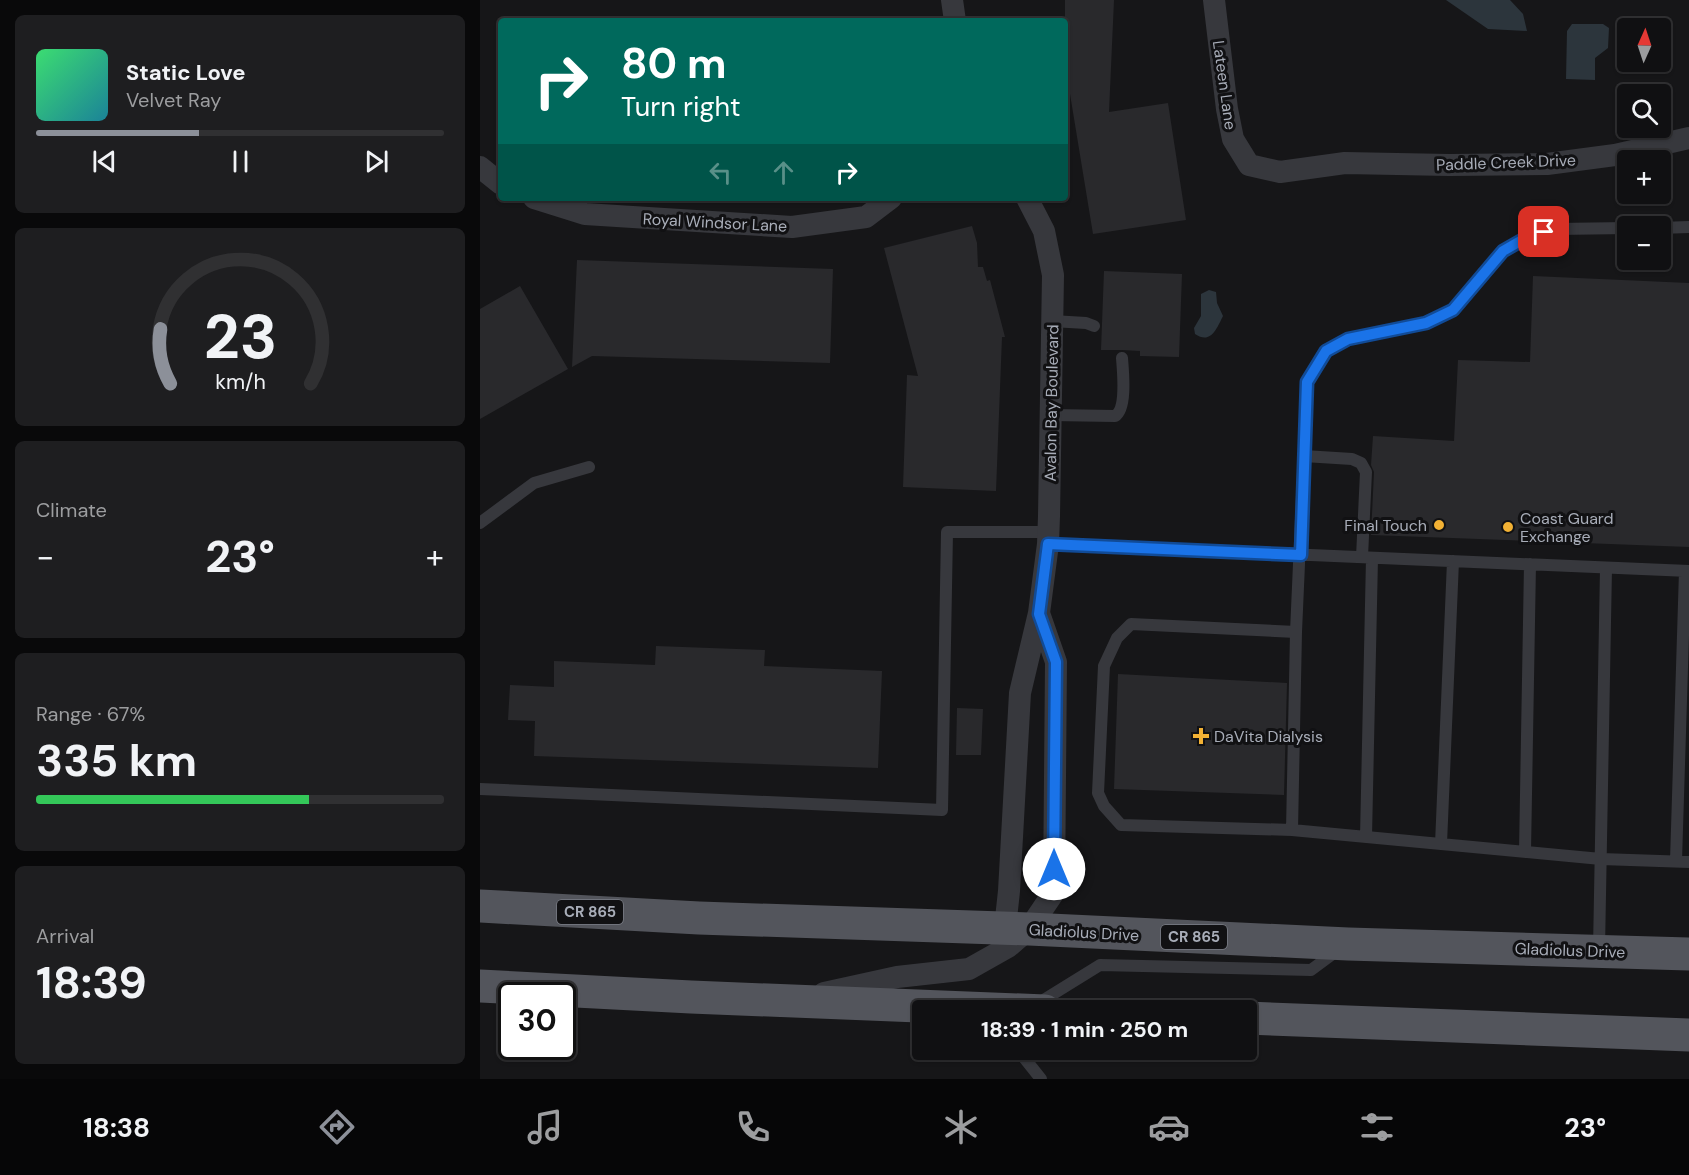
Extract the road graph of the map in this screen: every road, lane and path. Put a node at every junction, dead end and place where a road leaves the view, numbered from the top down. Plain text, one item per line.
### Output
1 (952, 0) edge
2 (1215, 0) edge
3 (955, 18) edge
4 (1689, 138) edge
5 (1320, 165) joint
6 (480, 167) edge
7 (498, 182) edge
8 (544, 201) edge
9 (887, 201) edge
10 (1029, 201) edge
11 (1689, 227) edge
12 (1617, 228) edge
13 (1671, 228) edge
14 (1052, 321) junction
15 (1094, 326) dead end
16 (1122, 358) dead end
17 (1050, 415) junction
18 (1304, 456) junction
19 (589, 467) dead end
20 (480, 523) edge
21 (1048, 538) junction
22 (1301, 555) junction
23 (1367, 558) junction
24 (1452, 561) junction
25 (1530, 564) junction
26 (1606, 568) junction
27 (1687, 571) edge
28 (1039, 614) junction
29 (1296, 632) junction
30 (480, 789) edge
31 (1292, 830) junction
32 (1366, 837) junction
33 (1441, 844) junction
34 (1525, 852) junction
35 (1601, 859) junction
36 (1676, 861) junction
37 (1689, 862) edge
38 (480, 906) edge
39 (1017, 929) junction
40 (1348, 944) junction
41 (1599, 950) junction
42 (1689, 954) edge
43 (480, 986) edge
44 (1044, 1000) edge
45 (790, 1001) junction
46 (912, 1006) edge
47 (1257, 1018) edge
48 (1689, 1035) edge
49 (1026, 1060) edge
50 (1041, 1079) edge

1 - 3 street
2 - 5 street, Lateen Lane
4 - 5 street, Paddle Creek Drive
6 - 7 street
8 - 9 street, Royal Windsor Lane
10 - 14 street, Avalon Bay Boulevard
11 - 13 lane
12 - 18 lane
14 - 15 lane
14 - 17 street, Avalon Bay Boulevard
16 - 17 lane
17 - 21 street, Avalon Bay Boulevard
18 - 22 lane
18 - 23 lane
19 - 20 lane
21 - 22 lane
21 - 28 street, Avalon Bay Boulevard
21 - 30 lane
22 - 23 lane
22 - 29 lane
23 - 24 lane
23 - 32 lane
24 - 25 lane
24 - 33 lane
25 - 26 lane
25 - 34 lane
26 - 27 lane
26 - 35 lane
27 - 36 lane
28 - 39 street, Avalon Bay Boulevard
28 - 39 street, Avalon Bay Boulevard
29 - 31 lane
29 - 31 lane
31 - 32 lane
32 - 33 lane
33 - 34 lane
34 - 35 lane
35 - 36 lane
35 - 41 lane
36 - 37 lane
38 - 39 main road, Gladiolus Drive / CR 865
39 - 40 main road, Gladiolus Drive / CR 865
39 - 45 street, Avalon Bay Boulevard
40 - 41 main road, Gladiolus Drive / CR 865
40 - 44 lane
41 - 42 main road, Gladiolus Drive / CR 865
43 - 45 main road
45 - 46 main road
47 - 48 main road
49 - 50 lane

